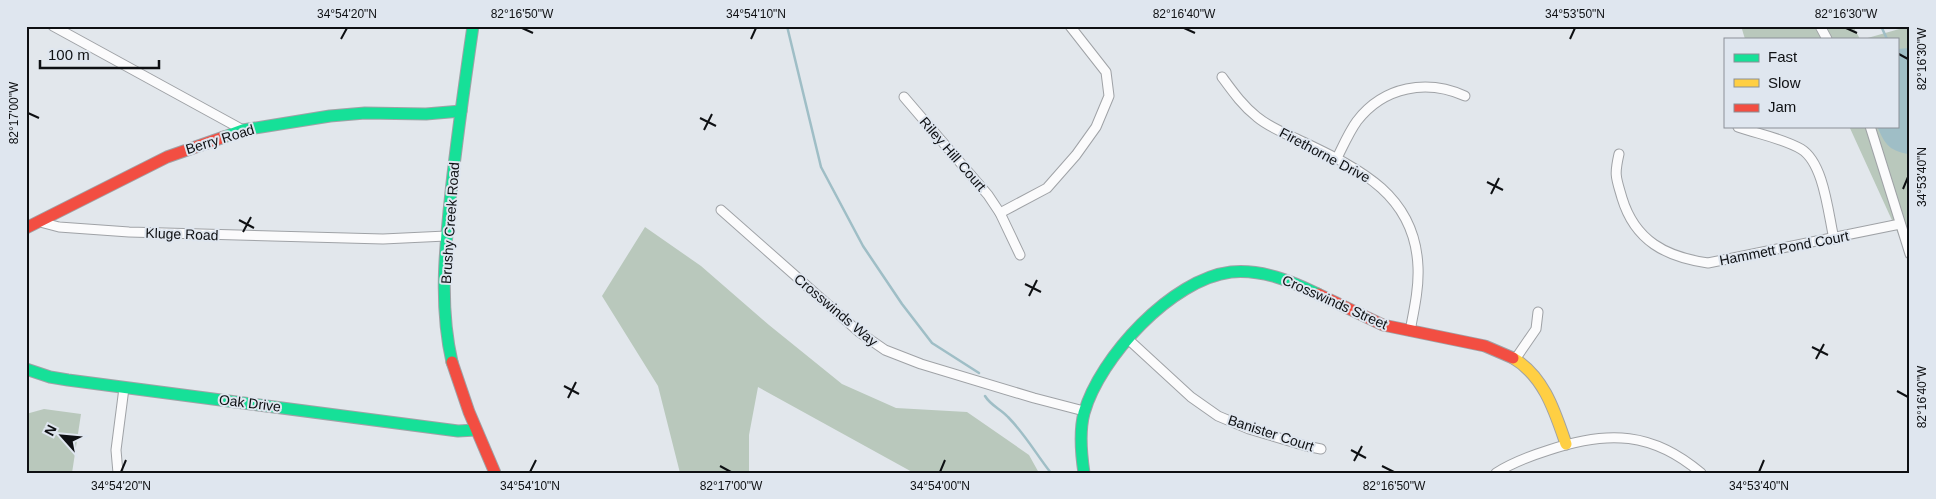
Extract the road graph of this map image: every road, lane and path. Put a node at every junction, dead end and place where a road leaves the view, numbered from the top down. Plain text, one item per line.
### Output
1 (53, 26) edge
2 (473, 26) edge
3 (1070, 26) edge
4 (1820, 26) edge
5 (1826, 38) edge
6 (1222, 77) dead end
7 (1465, 96) dead end
8 (904, 97) dead end
9 (461, 111) junction
10 (1738, 128) dead end
11 (1871, 128) edge
12 (243, 130) junction
13 (1619, 154) dead end
14 (1337, 158) junction
15 (721, 210) dead end
16 (1000, 213) junction
17 (40, 222) junction
18 (1900, 224) junction
19 (26, 228) edge
20 (446, 236) junction
21 (1834, 238) junction
22 (1910, 254) edge
23 (1020, 255) dead end
24 (1538, 312) dead end
25 (1410, 331) junction
26 (1129, 340) junction
27 (1516, 358) junction
28 (26, 369) edge
29 (124, 388) junction
30 (1084, 411) junction
31 (476, 430) junction
32 (1566, 444) junction
33 (1321, 449) dead end
34 (118, 473) edge
35 (495, 473) edge
36 (1084, 473) edge
37 (1496, 473) edge
38 (1701, 473) edge

1 - 12 street
2 - 9 street, Brushy Creek Road
3 - 16 street
4 - 5 street
6 - 14 street, Firethorne Drive
7 - 14 street
8 - 16 street, Riley Hill Court
9 - 12 street, Berry Road
9 - 20 street, Brushy Creek Road
10 - 21 street
11 - 18 street
12 - 17 street, Berry Road
13 - 21 street, Hammett Pond Court
14 - 25 street, Firethorne Drive
15 - 30 street, Crosswinds Way
16 - 23 street, Riley Hill Court
17 - 19 street, Berry Road
17 - 20 street, Kluge Road
18 - 21 street, Hammett Pond Court
18 - 22 street
20 - 31 street, Brushy Creek Road
24 - 27 street
25 - 26 street, Crosswinds Street
25 - 27 street, Crosswinds Street
26 - 30 street, Crosswinds Street
26 - 33 street, Banister Court
27 - 32 street, Crosswinds Street
28 - 29 street, Oak Drive
29 - 31 street, Oak Drive
29 - 34 street
30 - 36 street, Crosswinds Street
31 - 35 street, Brushy Creek Road
32 - 37 street
32 - 38 street

